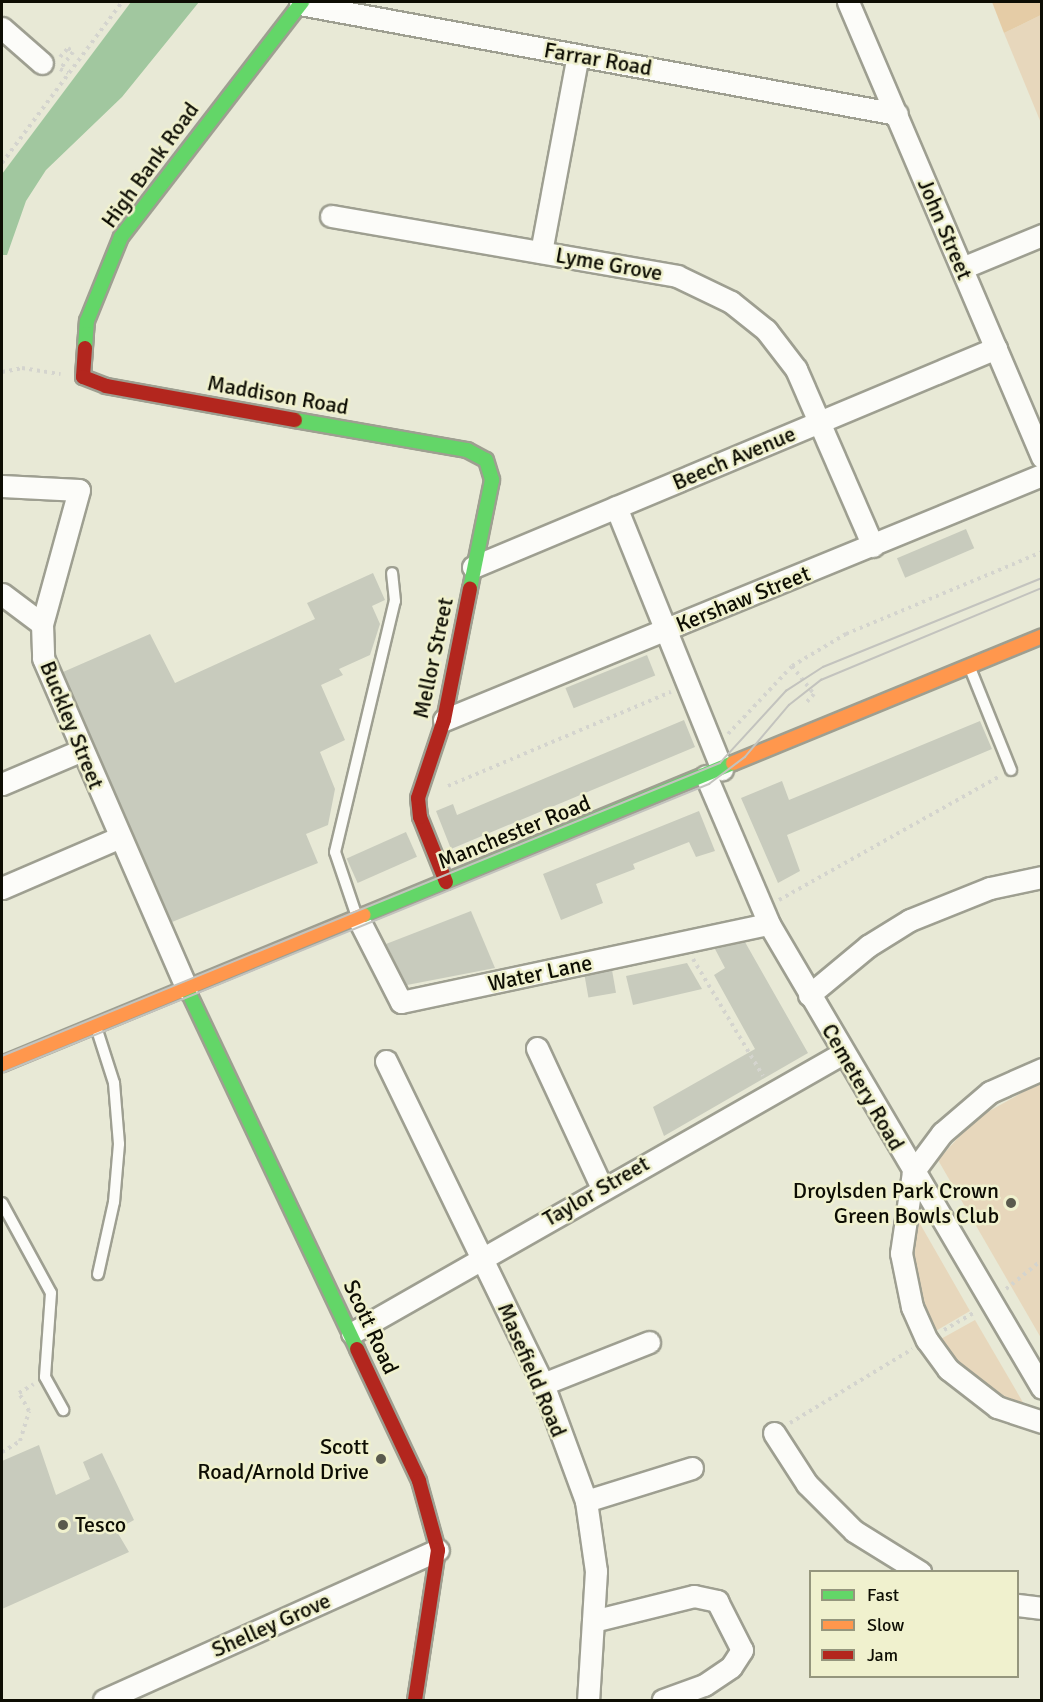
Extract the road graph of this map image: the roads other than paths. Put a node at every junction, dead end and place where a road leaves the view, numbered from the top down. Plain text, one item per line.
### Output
1 (848, 2) edge
2 (301, 3) edge
3 (2, 28) edge
4 (578, 56) junction
5 (42, 63) dead end
6 (897, 114) junction
7 (331, 216) dead end
8 (1041, 235) edge
9 (541, 252) junction
10 (962, 268) junction
11 (996, 348) junction
12 (83, 377) joint
13 (822, 421) junction
14 (467, 450) joint
15 (1041, 457) edge
16 (1041, 475) edge
17 (2, 486) edge
18 (616, 507) junction
19 (873, 546) junction
20 (473, 567) junction
21 (392, 573) dead end
22 (2, 594) edge
23 (42, 624) junction
24 (666, 630) junction
25 (1041, 636) edge
26 (969, 666) junction
27 (444, 720) junction
28 (82, 750) junction
29 (1011, 770) road end
30 (714, 772) junction
31 (2, 784) edge
32 (118, 838) junction
33 (1041, 877) edge
34 (446, 882) junction
35 (2, 888) edge
36 (766, 917) junction
37 (358, 920) junction
38 (187, 988) junction
39 (809, 995) junction
40 (96, 1027) junction
41 (537, 1048) dead end
42 (843, 1053) junction
43 (386, 1061) dead end
44 (2, 1064) edge
45 (1041, 1069) edge
46 (913, 1172) junction
47 (602, 1188) junction
48 (2, 1203) edge
49 (482, 1256) junction
50 (98, 1274) dead end
51 (352, 1333) junction
52 (649, 1342) dead end
53 (543, 1384) junction
54 (1041, 1388) edge
55 (63, 1410) dead end
56 (1041, 1422) edge
57 (774, 1433) road end
58 (692, 1468) dead end
59 (586, 1502) junction
60 (438, 1550) junction
61 (917, 1570) edge
62 (1019, 1605) edge
63 (1041, 1608) edge
64 (593, 1621) junction
65 (104, 1701) edge
66 (415, 1701) edge
67 (588, 1701) edge
68 (663, 1701) edge

1 - 6 street, John Street
2 - 4 street, Farrar Road
2 - 12 street, High Bank Road
3 - 5 street
4 - 6 street, Farrar Road
4 - 9 street
6 - 10 street, John Street
7 - 9 street, Lyme Grove
8 - 10 street
9 - 13 street, Lyme Grove
10 - 11 street, John Street
11 - 13 street, Beech Avenue
11 - 15 street, John Street
12 - 14 street, Maddison Road
13 - 18 street, Beech Avenue
13 - 19 street, Lyme Grove
14 - 20 street, Mellor Street
16 - 19 street, Kershaw Street
17 - 23 street, Buckley Street
18 - 20 street, Beech Avenue
18 - 24 street, Cemetery Road
19 - 24 street, Kershaw Street
20 - 27 street, Mellor Street
21 - 37 lane
22 - 23 street
23 - 28 street, Buckley Street
24 - 27 street, Kershaw Street
24 - 30 street, Cemetery Road
25 - 26 street, Manchester Road
26 - 29 lane
26 - 30 street, Manchester Road
27 - 34 street, Mellor Street
28 - 31 street
28 - 32 street, Buckley Street
30 - 34 street, Manchester Road
30 - 36 street, Cemetery Road
32 - 35 street
32 - 38 street, Buckley Street
33 - 39 street
34 - 37 street, Manchester Road
36 - 37 street, Water Lane
36 - 39 street, Cemetery Road
37 - 38 street, Manchester Road
38 - 40 street, Manchester Road
38 - 51 street, Scott Road
39 - 42 street, Cemetery Road
40 - 44 street, Manchester Road
40 - 50 lane
41 - 47 street
42 - 46 street, Cemetery Road
42 - 47 street, Taylor Street
43 - 49 street, Masefield Road
45 - 46 street
46 - 54 street, Cemetery Road
46 - 56 street
47 - 49 street, Taylor Street
48 - 55 lane
49 - 51 street, Taylor Street
49 - 53 street, Masefield Road
51 - 60 street, Scott Road
52 - 53 street
53 - 59 street, Masefield Road
57 - 61 street
58 - 59 street
59 - 64 street, Masefield Road
60 - 65 street, Shelley Grove
60 - 66 street, Scott Road
62 - 63 street
64 - 67 street, Masefield Road
64 - 68 street

